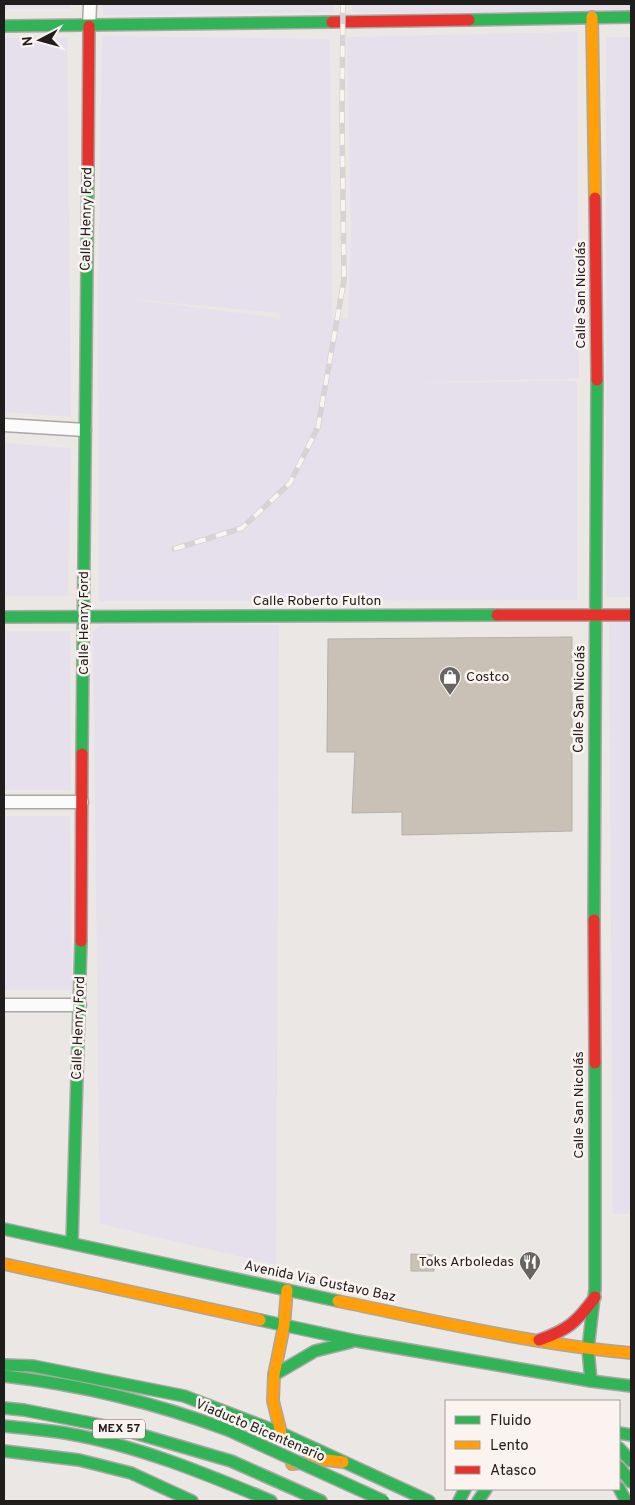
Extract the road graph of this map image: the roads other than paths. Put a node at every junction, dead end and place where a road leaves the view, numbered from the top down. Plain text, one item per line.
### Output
1 (90, 4) edge
2 (592, 17) junction
3 (631, 17) edge
4 (4, 26) edge
5 (90, 26) junction
6 (4, 425) edge
7 (85, 430) junction
8 (596, 615) junction
9 (631, 615) edge
10 (4, 617) edge
11 (84, 617) junction
12 (4, 802) edge
13 (82, 802) junction
14 (4, 1005) edge
15 (80, 1006) junction
16 (4, 1229) edge
17 (72, 1243) junction
18 (4, 1264) edge
19 (287, 1290) junction
20 (595, 1297) junction
21 (284, 1326) junction
22 (357, 1341) junction
23 (537, 1341) junction
24 (588, 1349) junction
25 (631, 1352) edge
26 (4, 1365) edge
27 (4, 1376) edge
28 (274, 1376) junction
29 (591, 1381) junction
30 (631, 1386) edge
31 (4, 1408) edge
32 (4, 1426) edge
33 (281, 1433) junction
34 (620, 1449) edge
35 (4, 1451) edge
36 (631, 1461) edge
37 (343, 1462) junction
38 (620, 1468) edge
39 (260, 1474) junction
40 (631, 1482) edge
41 (485, 1490) edge
42 (497, 1490) edge
43 (620, 1490) edge
44 (192, 1501) edge
45 (271, 1501) edge
46 (321, 1501) edge
47 (384, 1501) edge
48 (428, 1501) edge
49 (478, 1501) edge
50 (490, 1501) edge
51 (626, 1501) edge

1 - 5 street, Calle Henry Ford
2 - 3 main road
2 - 5 main road
2 - 8 main road, Calle San Nicolás
4 - 5 main road
5 - 7 main road, Calle Henry Ford
6 - 7 street
7 - 11 main road, Calle Henry Ford
8 - 9 main road, Calle Roberto Fulton
8 - 11 main road, Calle Roberto Fulton
8 - 20 main road, Calle San Nicolás
10 - 11 main road, Calle Roberto Fulton
11 - 13 main road, Calle Henry Ford
12 - 13 street
13 - 15 main road, Calle Henry Ford
14 - 15 street
15 - 17 main road, Calle Henry Ford
16 - 17 main road, Avenida Via Gustavo Baz
17 - 19 main road, Avenida Via Gustavo Baz
18 - 21 main road
19 - 21 main road
19 - 23 main road, Avenida Via Gustavo Baz
20 - 23 main road
20 - 24 main road, Calle San Nicolás
21 - 22 main road
21 - 28 main road
22 - 28 main road
22 - 29 main road
23 - 24 main road, Avenida Via Gustavo Baz
24 - 25 main road, Avenida Via Gustavo Baz
24 - 29 main road, Calle San Nicolás
26 - 33 main road
27 - 47 main road, Viaducto Bicentenario, bridge
28 - 33 main road
29 - 30 main road
31 - 39 main road, MEX 57
32 - 45 main road, MEX 57
33 - 37 main road
34 - 36 main road
35 - 44 main road
37 - 39 main road
37 - 48 main road
38 - 40 main road
39 - 46 main road, MEX 57
41 - 49 main road
42 - 50 main road
43 - 51 main road

